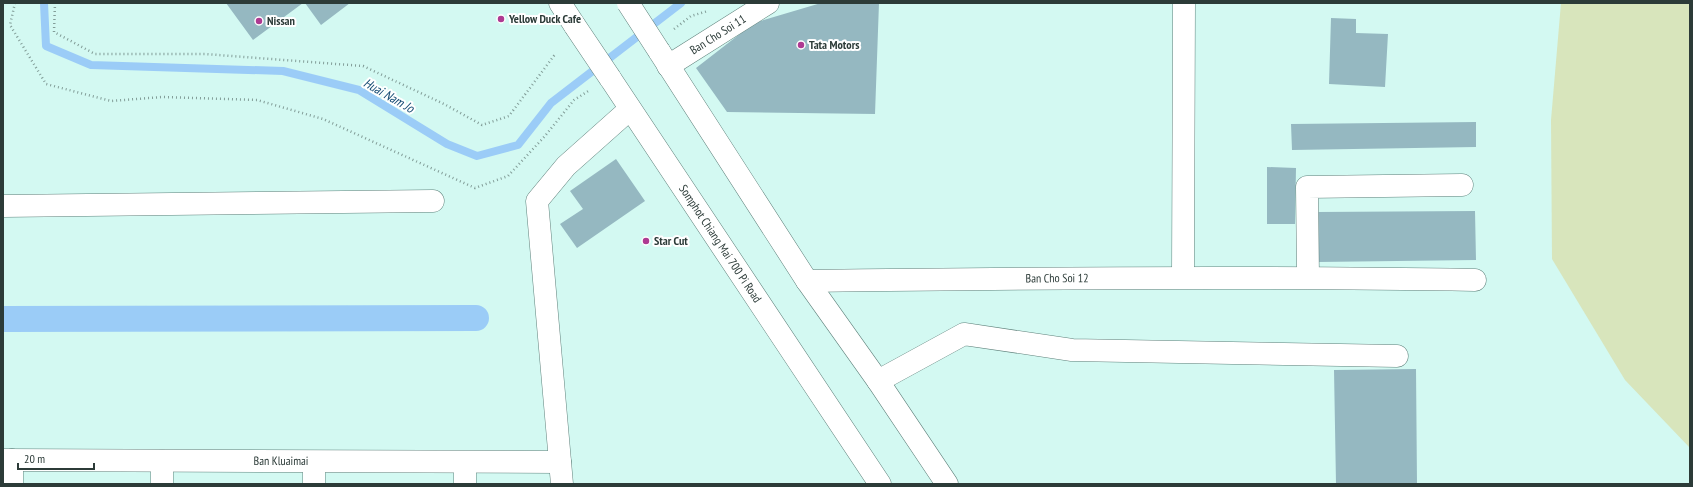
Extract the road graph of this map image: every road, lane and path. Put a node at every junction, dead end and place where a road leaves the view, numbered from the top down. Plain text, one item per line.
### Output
1 (15, 3) edge
2 (54, 3) edge
3 (560, 3) edge
4 (628, 3) edge
5 (768, 3) edge
6 (1184, 3) edge
7 (556, 53) dead end
8 (663, 58) junction
9 (574, 100) dead end
10 (630, 109) junction
11 (1462, 185) dead end
12 (433, 201) dead end
13 (3, 206) edge
14 (1183, 277) junction
15 (1308, 277) junction
16 (1475, 280) dead end
17 (807, 281) junction
18 (1397, 356) dead end
19 (878, 382) junction
20 (8, 460) edge
21 (162, 461) junction
22 (314, 462) junction
23 (560, 462) junction
24 (465, 463) junction
25 (12, 484) edge
26 (162, 484) edge
27 (314, 484) edge
28 (465, 484) edge
29 (562, 484) edge
30 (880, 484) edge
31 (948, 484) edge

1 - 9 path
2 - 7 path
3 - 10 street, Somphot Chiang Mai 700 Pi Road, bridge
4 - 8 street, bridge
5 - 8 street, Ban Cho Soi 11
6 - 14 street
8 - 17 street
10 - 23 street
10 - 30 street, Somphot Chiang Mai 700 Pi Road
11 - 15 street
12 - 13 street
14 - 15 street, Ban Cho Soi 12
14 - 17 street, Ban Cho Soi 12
15 - 16 street, Ban Cho Soi 12
17 - 19 street
18 - 19 street
19 - 31 street
20 - 21 street, Ban Kluaimai
20 - 25 street
21 - 22 street, Ban Kluaimai
21 - 26 street
22 - 24 street, Ban Kluaimai
22 - 27 street
23 - 24 street, Ban Kluaimai
23 - 29 street
24 - 28 street

